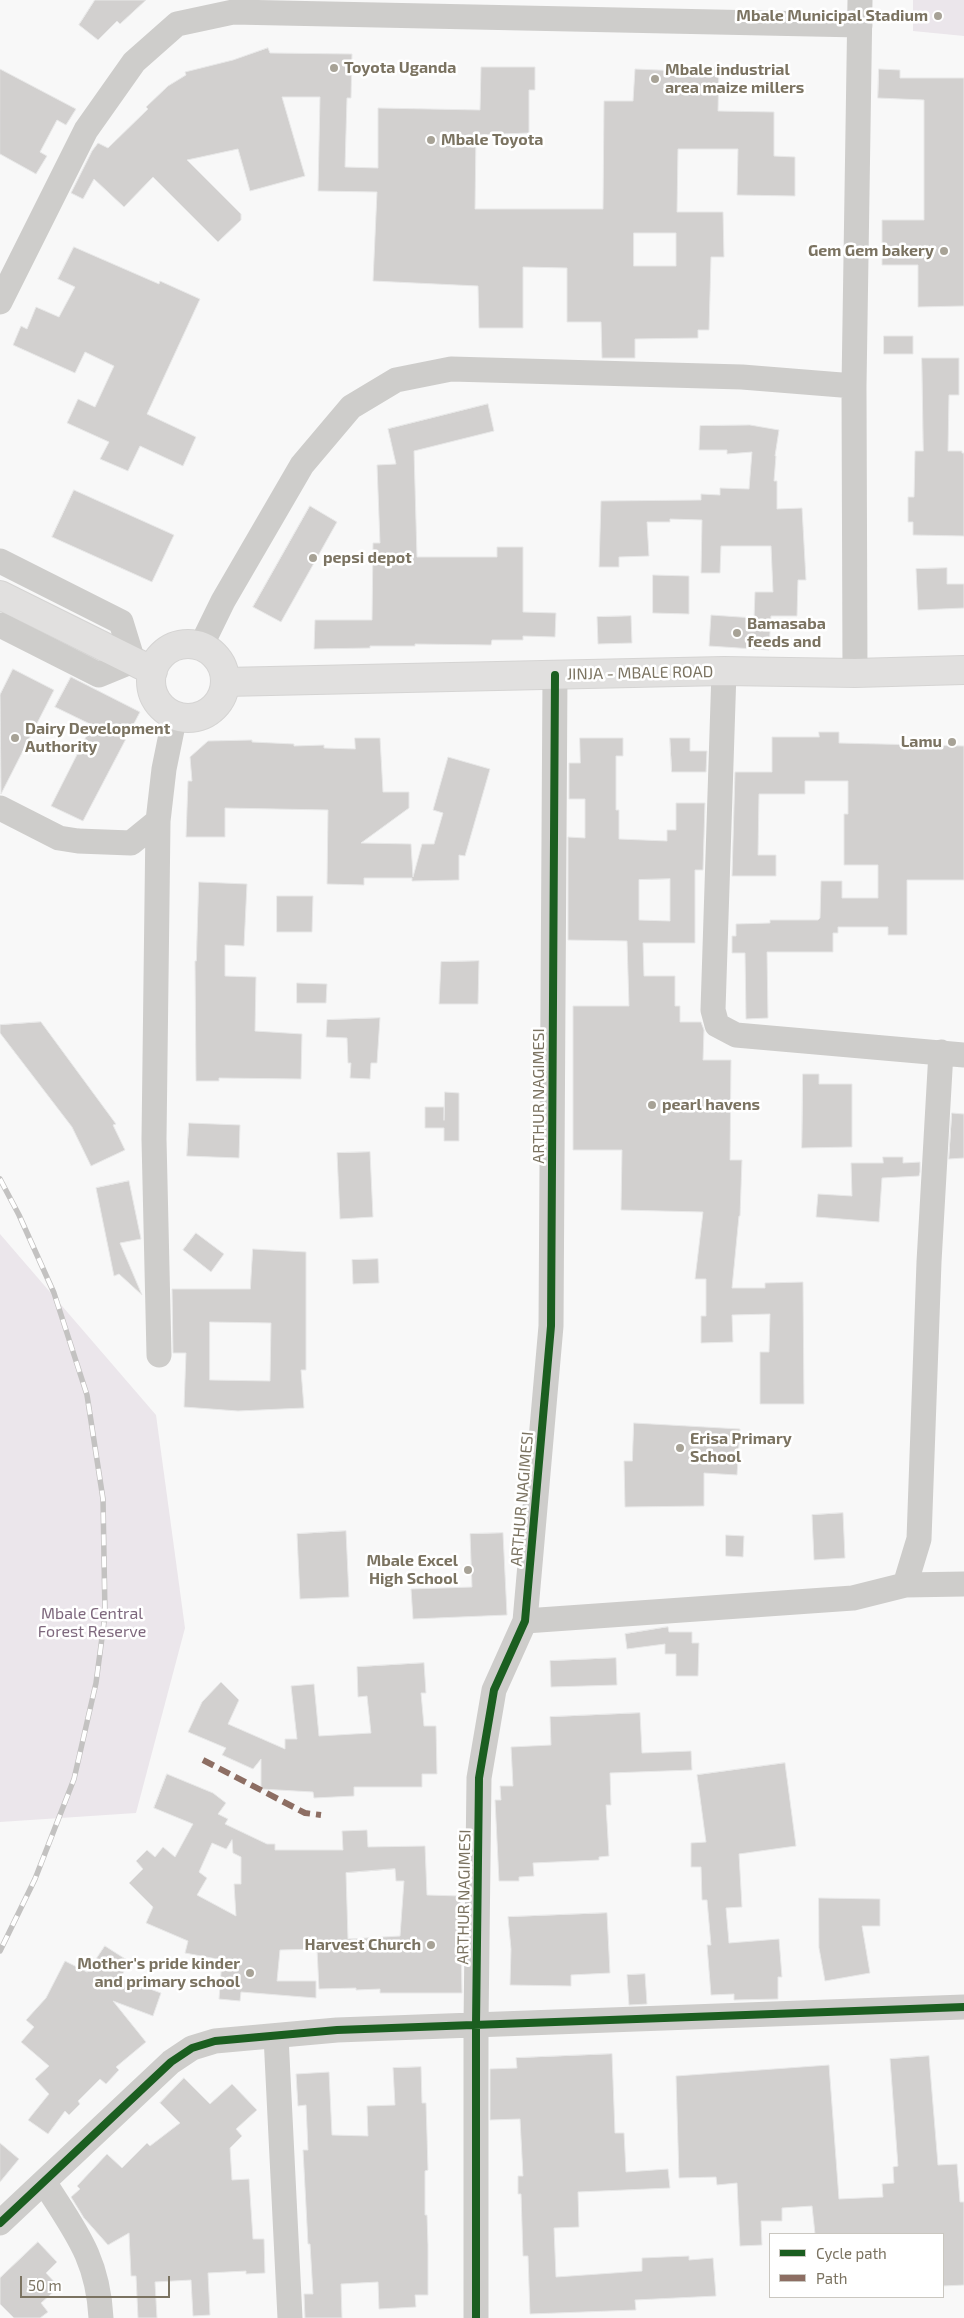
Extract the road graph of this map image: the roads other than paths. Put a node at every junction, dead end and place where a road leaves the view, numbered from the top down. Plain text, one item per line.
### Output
1 (860, 0) edge
2 (860, 25) junction
3 (0, 302) edge
4 (854, 386) junction
5 (0, 561) edge
6 (0, 595) edge
7 (0, 625) edge
8 (201, 646) junction
9 (143, 666) junction
10 (964, 670) edge
11 (724, 671) junction
12 (855, 673) junction
13 (555, 675) junction
14 (225, 682) junction
15 (176, 715) junction
16 (0, 808) edge
17 (158, 821) junction
18 (952, 1054) edge
19 (159, 1355) dead end
20 (964, 1584) edge
21 (905, 1586) junction
22 (525, 1621) junction
23 (964, 2007) edge
24 (476, 2024) junction
25 (276, 2036) junction
26 (44, 2182) junction
27 (0, 2223) edge
28 (101, 2318) edge
29 (290, 2318) edge
30 (476, 2318) edge

1 - 2 street
2 - 3 street
2 - 4 street
4 - 8 street
4 - 12 street
5 - 9 street
6 - 9 main road
7 - 9 street
8 - 9 main road
8 - 14 main road
9 - 15 main road
10 - 12 main road, JINJA - MBALE ROAD
11 - 12 main road, JINJA - MBALE ROAD
11 - 13 main road, JINJA - MBALE ROAD
11 - 18 street
13 - 14 main road, JINJA - MBALE ROAD
13 - 22 street, ARTHUR NAGIMESI
14 - 15 main road
15 - 17 street
16 - 17 street
17 - 19 street
18 - 21 street
20 - 21 street
21 - 22 street
22 - 24 street, ARTHUR NAGIMESI
23 - 24 street
24 - 25 street
24 - 30 street, ARTHUR NAGIMESI
25 - 26 street
25 - 29 street
26 - 27 street
26 - 28 street

